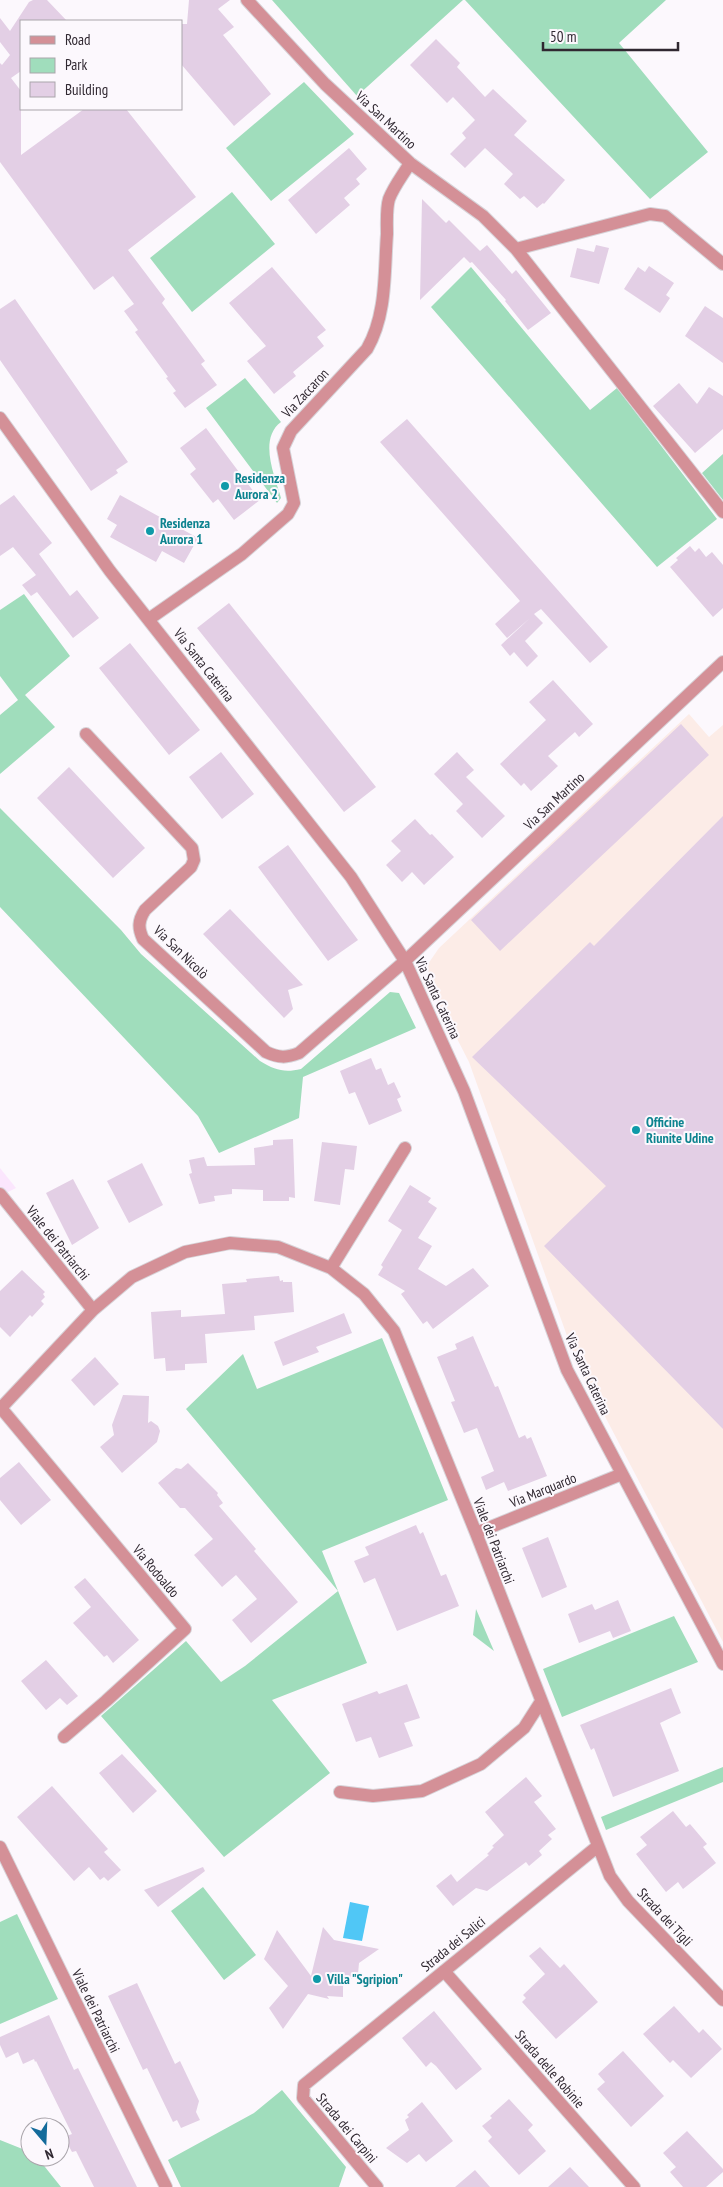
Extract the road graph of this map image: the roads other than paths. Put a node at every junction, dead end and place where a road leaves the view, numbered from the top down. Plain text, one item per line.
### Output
1 (247, 0) edge
2 (410, 163) junction
3 (516, 249) junction
4 (723, 264) edge
5 (0, 418) edge
6 (723, 512) edge
7 (148, 619) junction
8 (723, 662) edge
9 (86, 734) dead end
10 (405, 961) junction
11 (405, 1148) dead end
12 (0, 1194) edge
13 (331, 1268) junction
14 (93, 1310) junction
15 (0, 1409) edge
16 (622, 1474) junction
17 (476, 1533) junction
18 (723, 1664) edge
19 (540, 1703) junction
20 (64, 1737) dead end
21 (340, 1792) dead end
22 (598, 1846) junction
23 (0, 1847) edge
24 (444, 1971) junction
25 (723, 2000) edge
26 (304, 2085) joint
27 (166, 2187) edge
28 (377, 2187) edge
29 (634, 2187) edge

1 - 2 street, Via San Martino
2 - 3 street, Via San Martino
2 - 7 street, Via Zaccaron
3 - 4 street
3 - 6 street, Via San Martino
5 - 7 street, Via Santa Caterina
7 - 10 street, Via Santa Caterina
8 - 10 street, Via San Martino
9 - 10 street, Via San Nicolò
10 - 16 street, Via Santa Caterina
11 - 13 street
12 - 14 street, Viale dei Patriarchi
13 - 14 street, Viale dei Patriarchi
13 - 17 street, Viale dei Patriarchi
14 - 15 street, Viale dei Patriarchi
15 - 20 street, Via Rodoaldo
16 - 17 street, Via Marquardo
16 - 18 street, Via Santa Caterina
17 - 19 street, Viale dei Patriarchi
19 - 21 street
19 - 22 street, Viale dei Patriarchi
22 - 24 street, Strada dei Salici
22 - 25 street, Strada dei Tigli
23 - 27 street, Viale dei Patriarchi
24 - 26 street, Strada dei Salici
24 - 29 street, Strada delle Robinie
26 - 28 street, Strada dei Carpini

